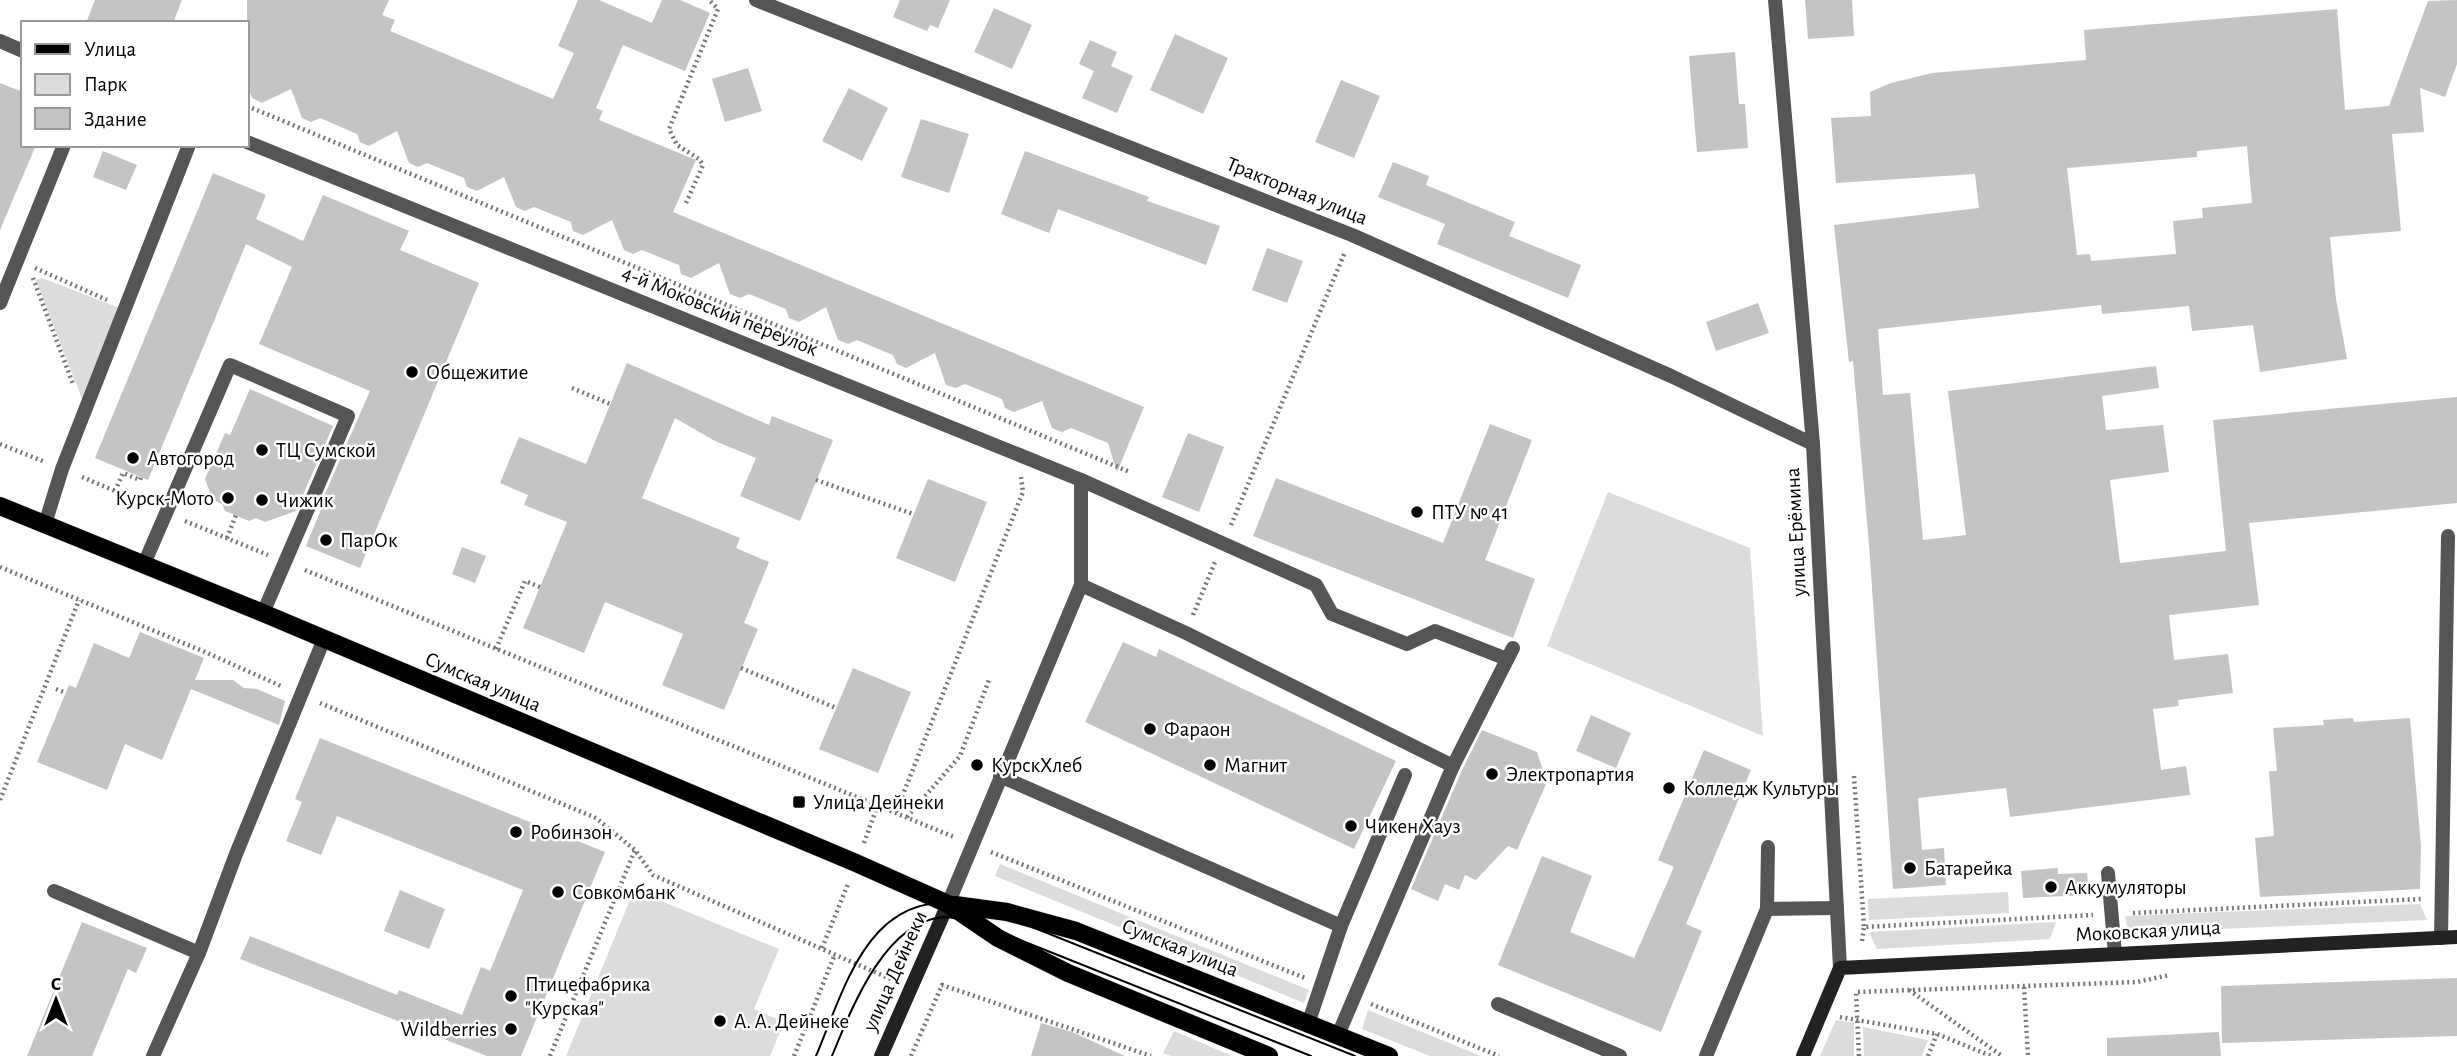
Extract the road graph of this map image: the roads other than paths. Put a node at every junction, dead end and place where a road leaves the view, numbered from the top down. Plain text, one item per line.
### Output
1 (756, 0) edge
2 (1775, 0) edge
3 (0, 41) edge
4 (21, 50) edge
5 (248, 142) edge
6 (64, 147) edge
7 (188, 147) edge
8 (0, 303) edge
9 (1813, 444) junction
10 (1081, 480) junction
11 (0, 506) edge
12 (46, 524) junction
13 (2448, 536) dead end
14 (144, 564) junction
15 (1081, 585) junction
16 (263, 613) junction
17 (324, 639) junction
18 (1453, 766) junction
19 (1405, 775) dead end
20 (1000, 776) junction
21 (1768, 848) dead end
22 (2108, 873) dead end
23 (54, 891) dead end
24 (948, 904) junction
25 (1837, 908) junction
26 (1767, 909) junction
27 (1341, 926) junction
28 (2457, 937) edge
29 (2441, 938) junction
30 (199, 953) junction
31 (2115, 954) junction
32 (1840, 968) junction
33 (1497, 1004) dead end
34 (1308, 1024) junction
35 (1338, 1035) junction
36 (153, 1056) edge
37 (881, 1056) edge
38 (1269, 1056) edge
39 (1389, 1056) edge
40 (1620, 1056) edge
41 (1706, 1056) edge
42 (1803, 1056) edge

1 - 9 street, Тракторная улица
2 - 9 street, улица Ерёмина
3 - 4 street
5 - 10 street, 4-й Моковский переулок
6 - 8 street
7 - 12 street
9 - 25 street, улица Ерёмина
10 - 15 street
10 - 18 street, 4-й Моковский переулок
11 - 12 main road, Сумская улица
12 - 14 main road, Сумская улица
13 - 29 street
14 - 16 main road, Сумская улица
14 - 16 street
15 - 18 street
15 - 20 street
16 - 17 main road, Сумская улица
17 - 24 main road, Сумская улица
17 - 30 street
18 - 35 street
19 - 27 street
20 - 24 street
20 - 27 street
21 - 26 street
22 - 31 street
23 - 30 street
24 - 34 main road, Сумская улица
24 - 37 street, улица Дейнеки
24 - 38 main road, Сумская улица
25 - 26 street
25 - 32 street, улица Ерёмина
26 - 41 street
27 - 34 street
28 - 29 street, Моковская улица
29 - 31 street, Моковская улица
30 - 36 street
31 - 32 street, Моковская улица
32 - 42 street, улица Ерёмина
33 - 40 street
34 - 35 main road, Сумская улица
35 - 39 main road, Сумская улица

